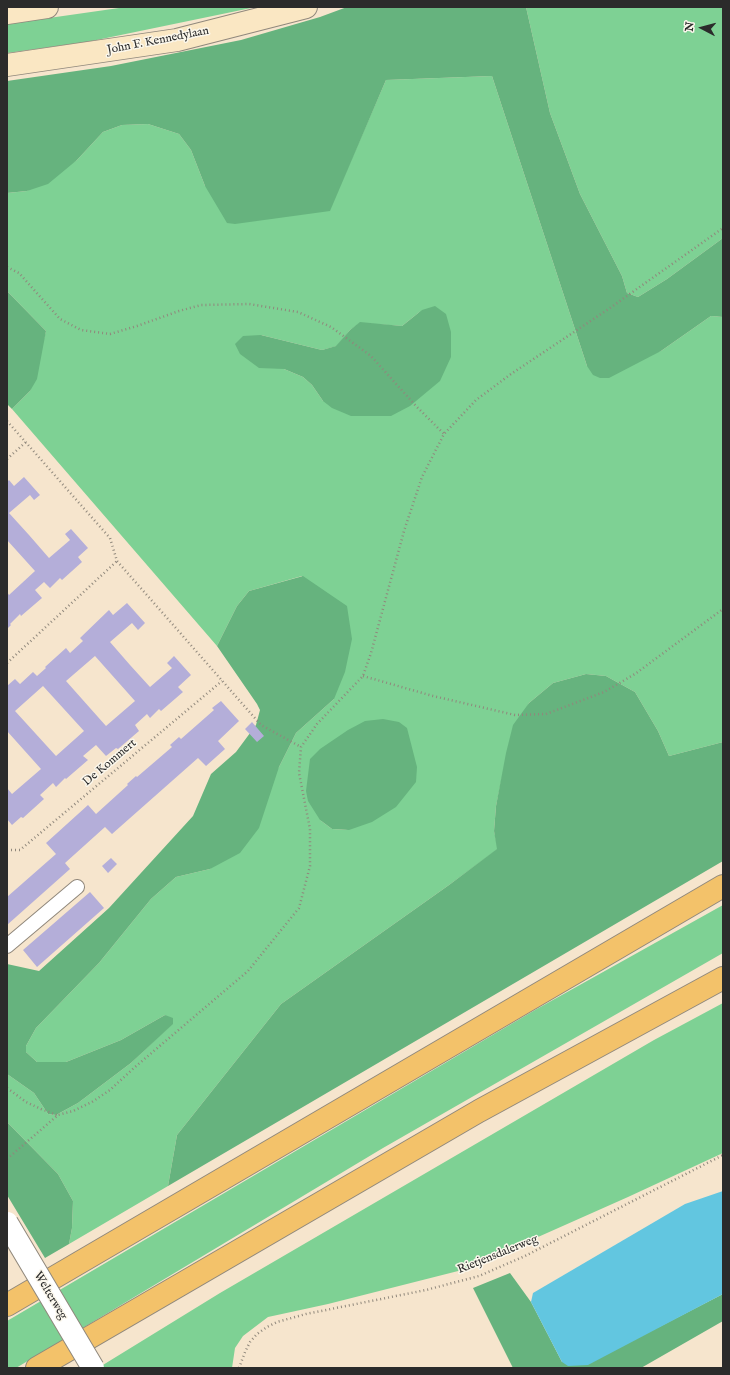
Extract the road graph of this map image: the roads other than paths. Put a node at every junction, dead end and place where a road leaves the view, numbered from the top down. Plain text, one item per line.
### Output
1 (47, 7) edge
2 (306, 7) edge
3 (7, 13) edge
4 (7, 65) edge
5 (723, 886) edge
6 (77, 887) dead end
7 (7, 946) edge
8 (723, 978) edge
9 (7, 1223) edge
10 (7, 1305) edge
11 (37, 1368) edge
12 (93, 1368) edge

1 - 3 street
2 - 4 street, John F. Kennedylaan
5 - 10 highway
6 - 7 lane
8 - 11 highway
9 - 12 street, Welterweg, bridge

